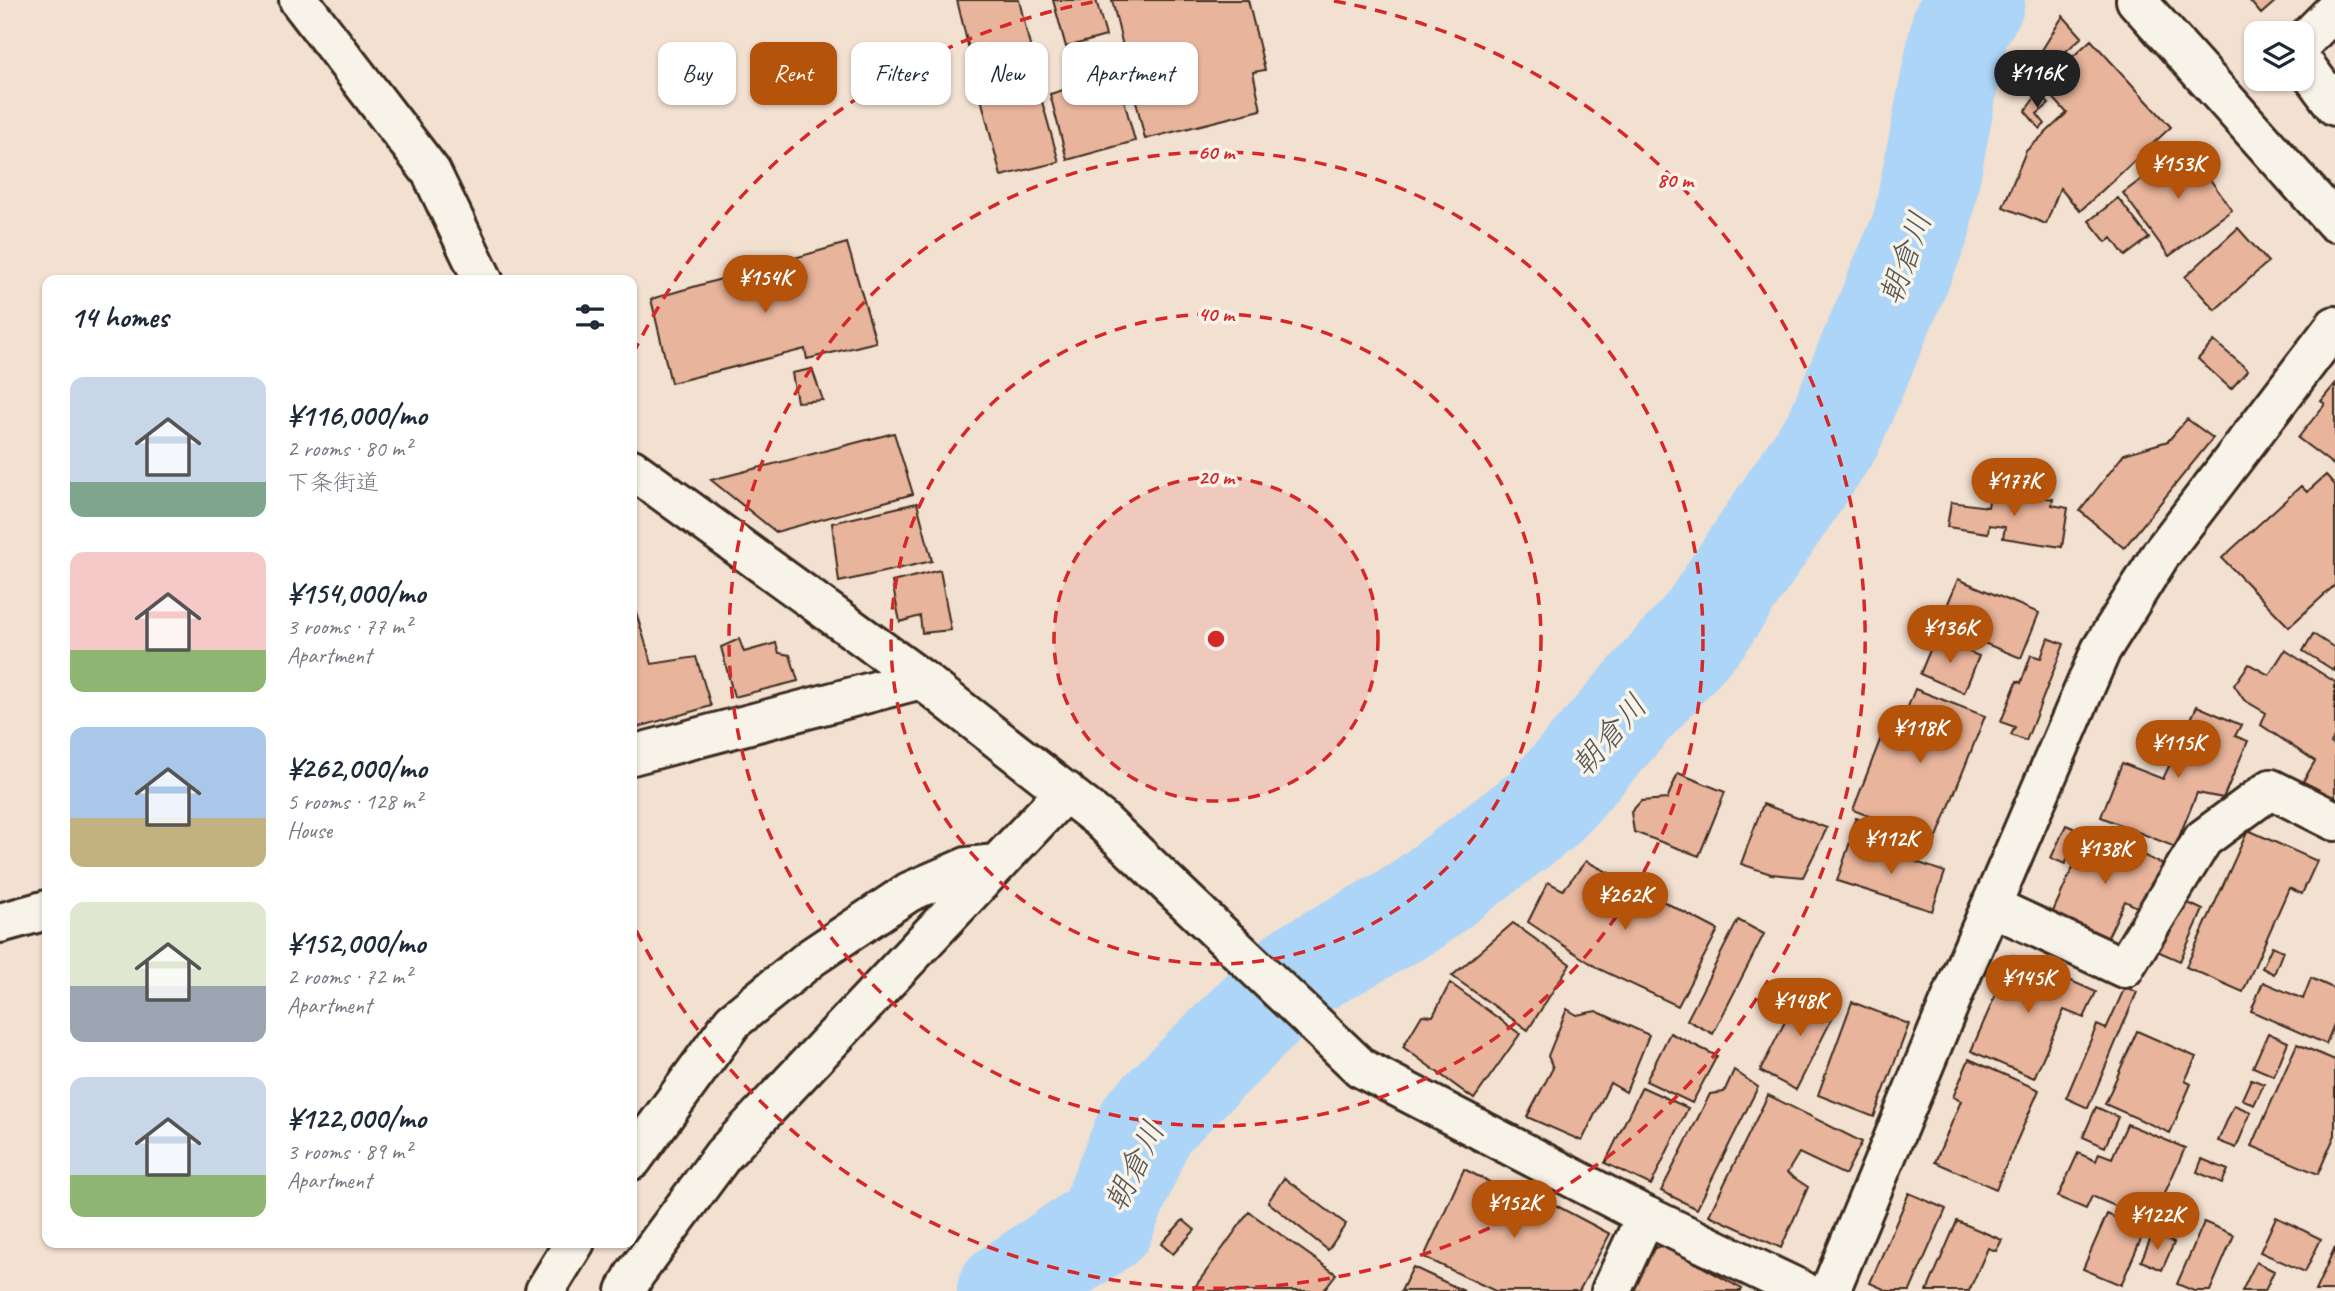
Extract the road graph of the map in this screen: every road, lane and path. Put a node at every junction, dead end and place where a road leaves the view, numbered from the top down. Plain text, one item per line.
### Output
1 (299, 0) edge
2 (2136, 0) edge
3 (2335, 10) edge
4 (2314, 31) edge
5 (2314, 78) edge
6 (2335, 106) edge
7 (2335, 222) edge
8 (481, 275) edge
9 (2335, 326) edge
10 (637, 473) edge
11 (921, 679) junction
12 (637, 754) edge
13 (1066, 791) junction
14 (2335, 821) edge
15 (996, 864) junction
16 (1992, 906) junction
17 (42, 911) edge
18 (0, 923) edge
19 (637, 1153) edge
20 (1646, 1216) junction
21 (571, 1248) edge
22 (545, 1291) edge
23 (626, 1291) edge
24 (1611, 1291) edge
25 (1803, 1291) edge
26 (1830, 1291) edge

1 - 8 street
2 - 7 street
3 - 4 street
5 - 6 street
9 - 16 street
10 - 11 street
11 - 12 street
11 - 13 street
13 - 15 street
13 - 20 street
14 - 16 street
15 - 19 street
15 - 23 street
16 - 26 street
17 - 18 street
20 - 24 street
20 - 25 street
21 - 22 street

